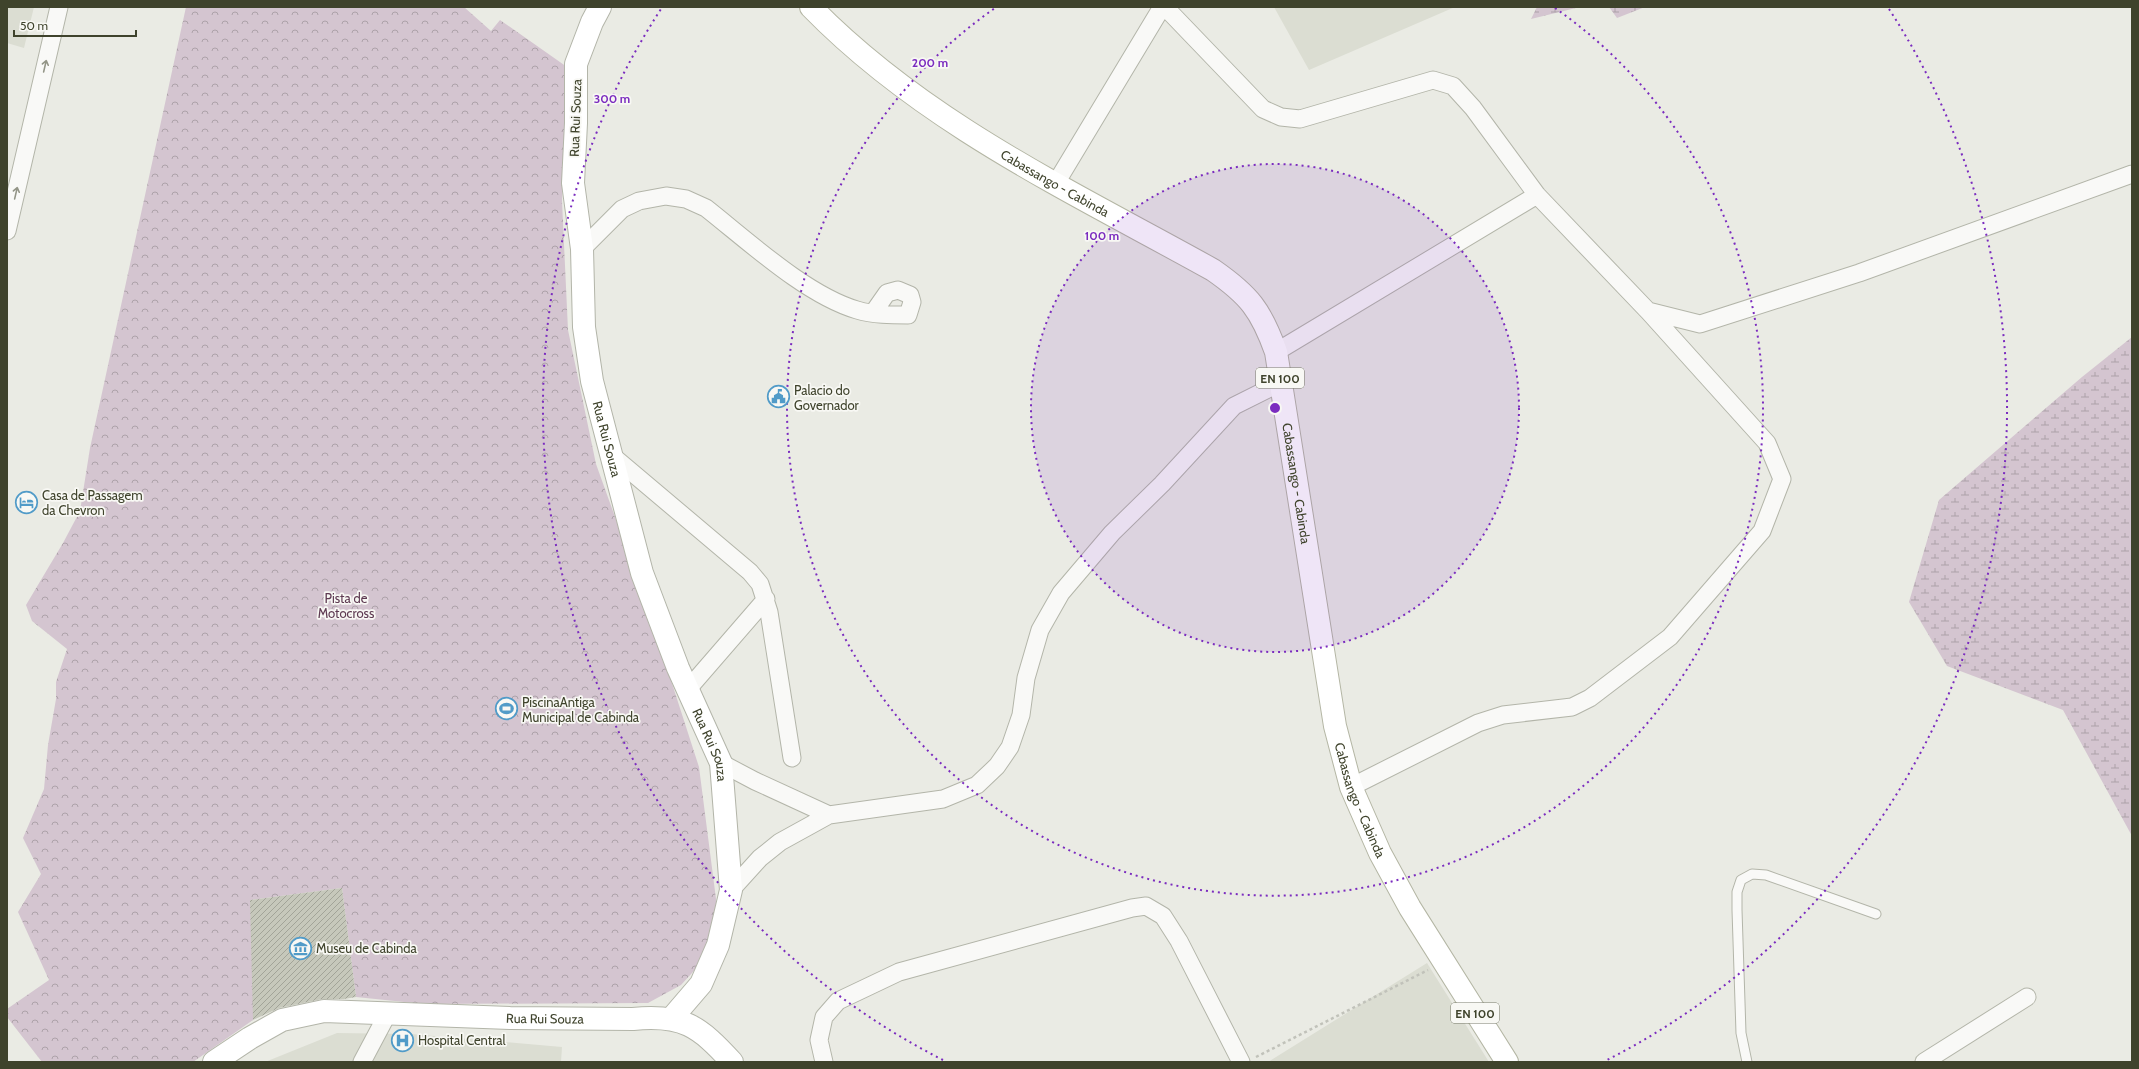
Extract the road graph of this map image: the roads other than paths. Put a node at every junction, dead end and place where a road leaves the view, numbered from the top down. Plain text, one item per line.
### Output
1 (59, 7) edge
2 (600, 7) edge
3 (811, 7) edge
4 (1163, 7) edge
5 (2132, 174) edge
6 (1056, 183) junction
7 (1537, 195) junction
8 (7, 231) edge
9 (582, 249) junction
10 (1648, 311) junction
11 (873, 313) dead end
12 (1276, 352) junction
13 (1280, 383) junction
14 (609, 453) junction
15 (766, 599) junction
16 (688, 689) junction
17 (792, 758) dead end
18 (721, 763) junction
19 (1351, 787) junction
20 (829, 815) junction
21 (731, 890) junction
22 (1876, 914) dead end
23 (2027, 997) dead end
24 (388, 1013) junction
25 (670, 1019) junction
26 (214, 1062) edge
27 (362, 1062) edge
28 (732, 1062) edge
29 (824, 1062) edge
30 (1241, 1062) edge
31 (1507, 1062) edge
32 (1747, 1062) edge
33 (1924, 1062) edge

8 -> 1 street
2 - 9 main road, Rua Rui Souza
3 - 6 main road, Cabassango - Cabinda / EN 100
4 - 6 street
4 - 7 street
5 - 10 street
6 - 12 main road, Cabassango - Cabinda / EN 100
7 - 10 street
7 - 12 street
9 - 11 street
9 - 14 main road, Rua Rui Souza
10 - 19 street
12 - 13 main road, Cabassango - Cabinda / EN 100
13 - 19 main road, Cabassango - Cabinda / EN 100
13 - 20 street
14 - 15 street
14 - 16 main road, Rua Rui Souza
15 - 16 street
15 - 17 street
16 - 18 main road, Rua Rui Souza
18 - 20 street
18 - 21 main road, Rua Rui Souza
19 - 31 main road, Cabassango - Cabinda / EN 100
20 - 21 street
21 - 25 main road, Rua Rui Souza
22 - 32 lane
23 - 33 street
24 - 25 main road, Rua Rui Souza
24 - 26 main road, Rua Rui Souza
24 - 27 street
25 - 28 main road
29 - 30 street

